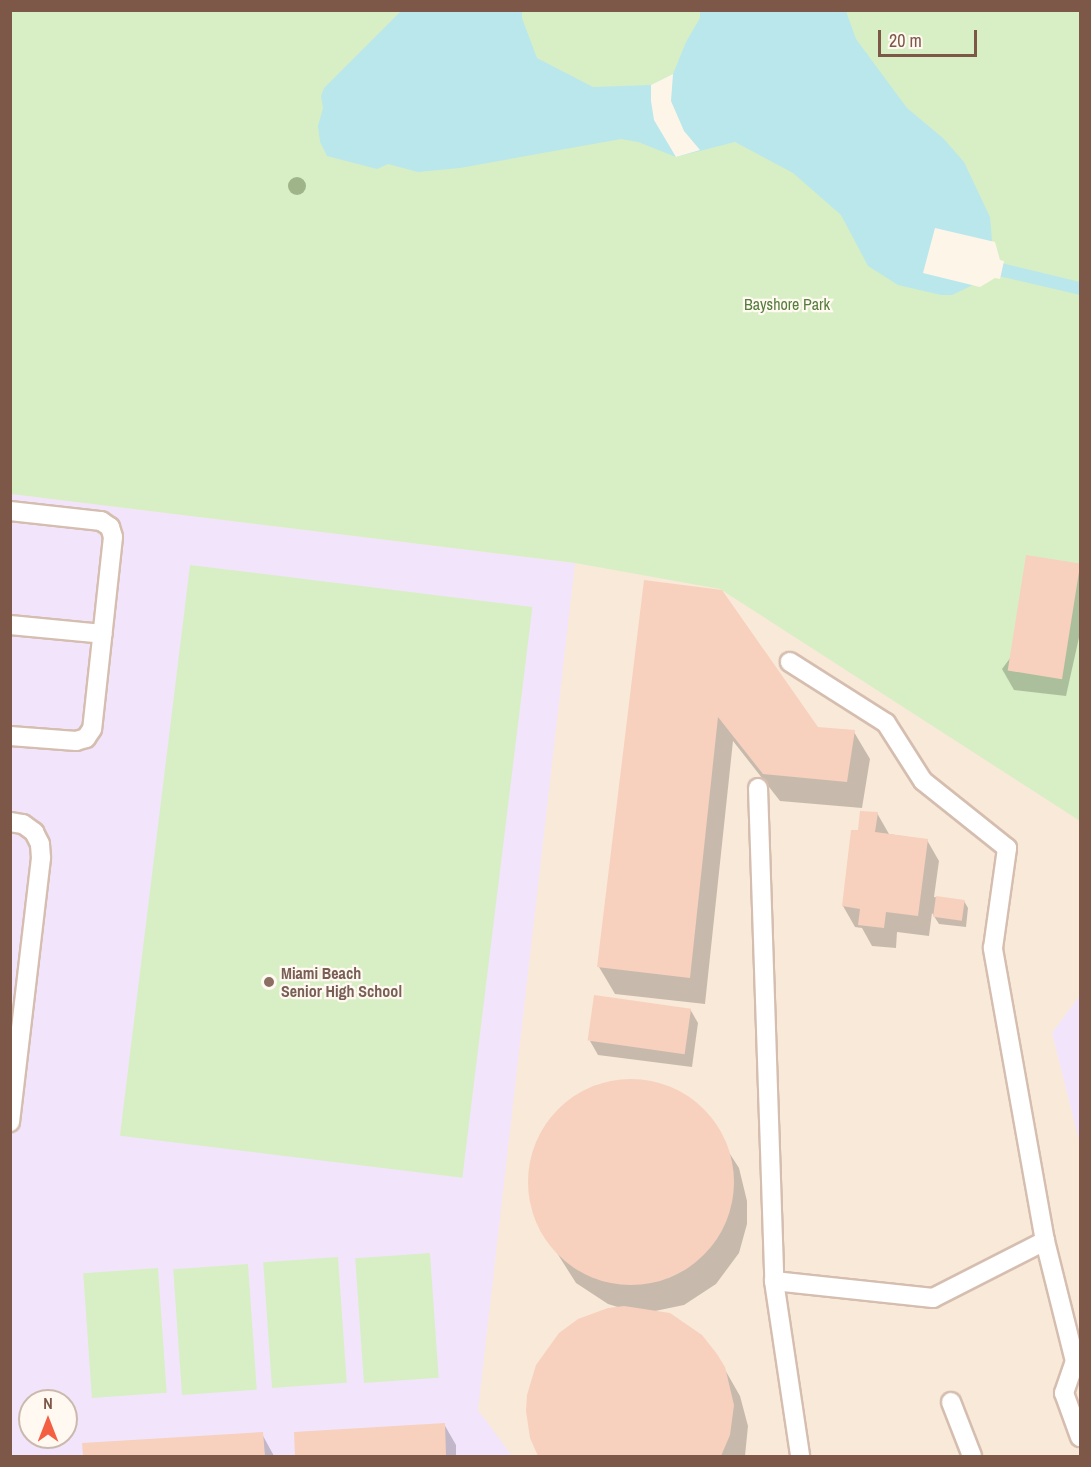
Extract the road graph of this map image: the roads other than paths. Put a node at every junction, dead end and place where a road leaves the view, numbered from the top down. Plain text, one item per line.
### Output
1 (10, 511) edge
2 (10, 625) edge
3 (103, 634) junction
4 (790, 662) dead end
5 (10, 736) edge
6 (758, 788) dead end
7 (10, 822) edge
8 (10, 1122) edge
9 (1045, 1241) junction
10 (774, 1281) junction
11 (951, 1402) dead end
12 (1080, 1437) edge
13 (800, 1456) edge
14 (972, 1456) edge

1 - 3 lane
2 - 3 lane
3 - 5 lane
4 - 9 lane
6 - 10 lane
7 - 8 lane
9 - 10 lane
9 - 12 lane
10 - 13 lane
11 - 14 lane

